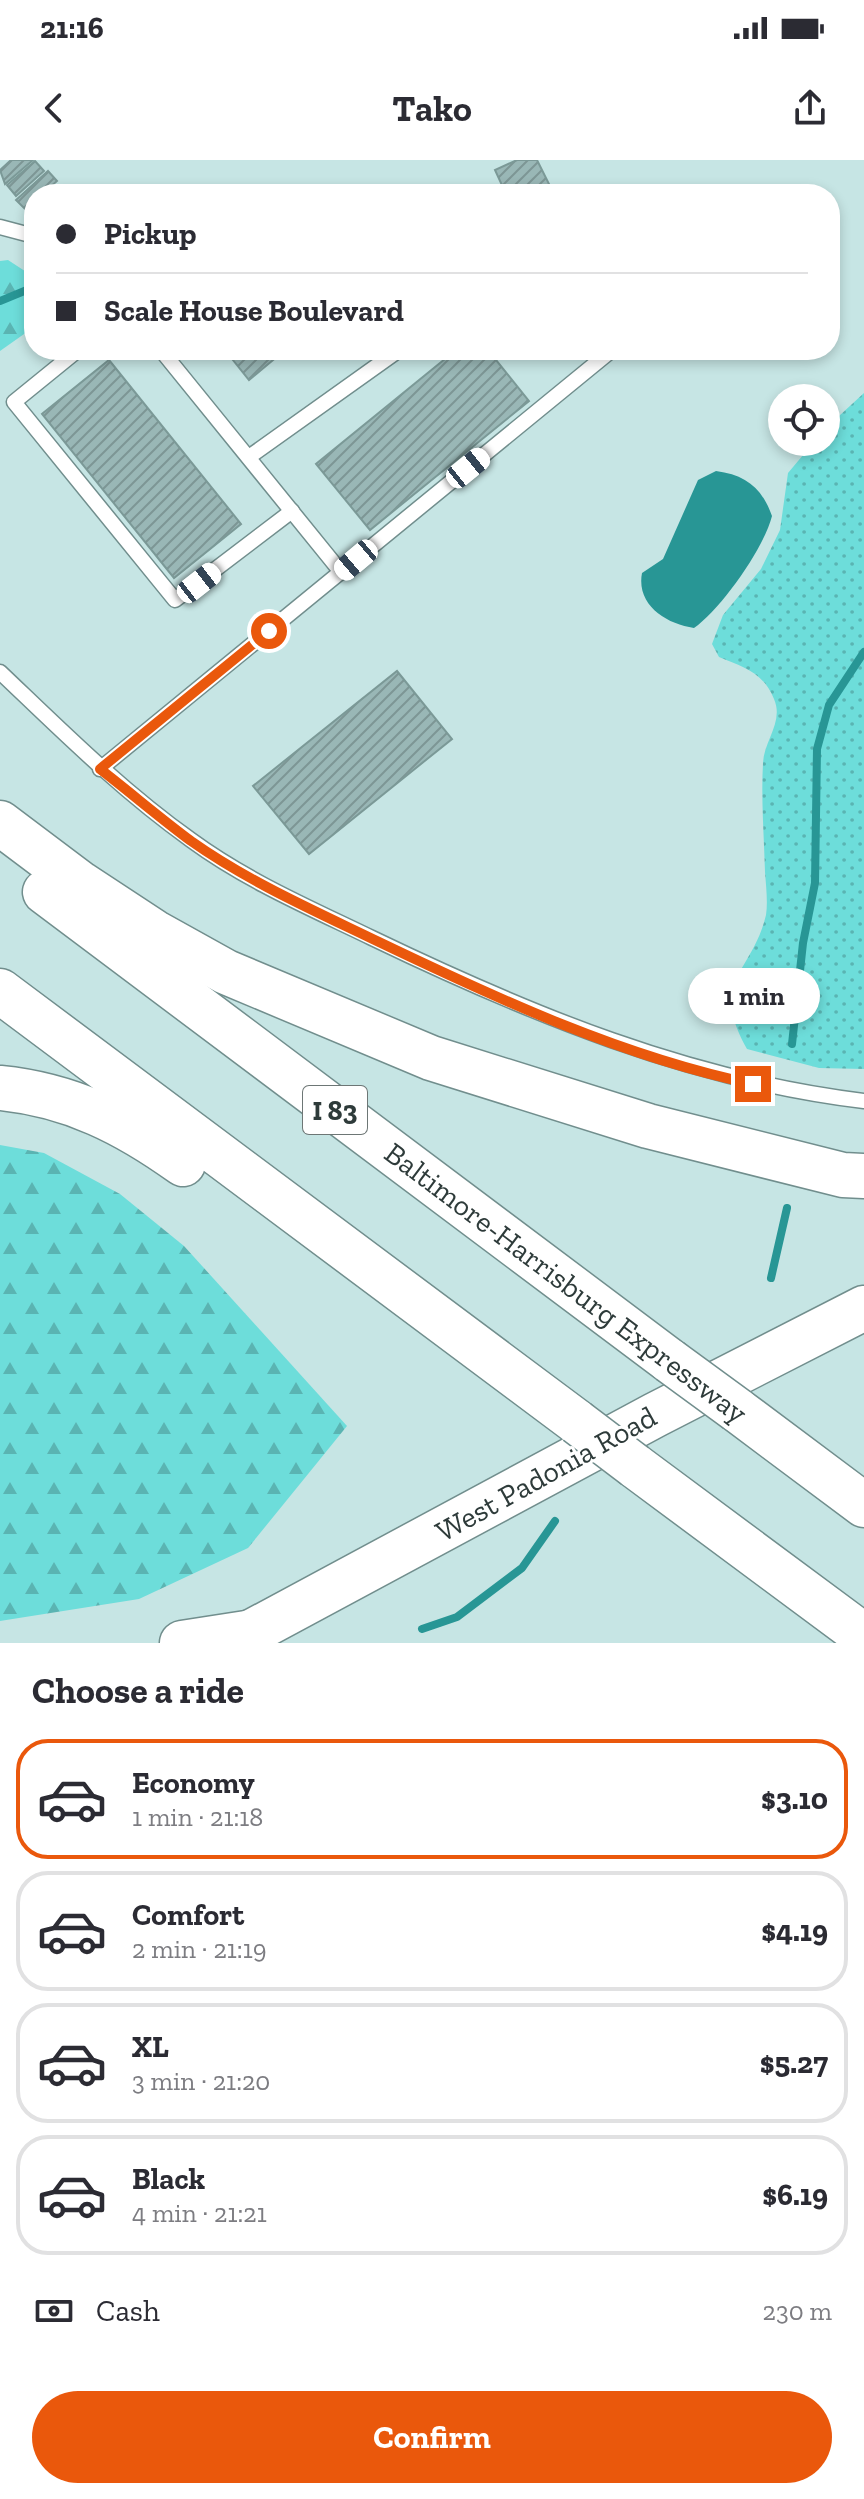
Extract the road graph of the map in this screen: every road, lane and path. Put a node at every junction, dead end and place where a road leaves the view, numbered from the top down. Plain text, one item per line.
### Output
1 (0, 227) edge
2 (24, 233) edge
3 (66, 360) edge
4 (169, 360) edge
5 (385, 360) edge
6 (600, 360) edge
7 (249, 457) junction
8 (292, 511) junction
9 (341, 572) junction
10 (0, 672) edge
11 (100, 769) junction
12 (0, 823) edge
13 (0, 859) edge
14 (0, 991) edge
15 (0, 1088) edge
16 (864, 1101) edge
17 (857, 1179) edge
18 (864, 1308) edge
19 (516, 1375) junction
20 (864, 1505) edge
21 (864, 1636) edge
22 (242, 1637) edge
23 (182, 1643) edge

1 - 2 lane
3 - 8 lane
4 - 7 lane
5 - 7 lane
6 - 9 lane
7 - 8 lane
8 - 9 lane
9 - 11 lane
10 - 11 lane
11 - 16 lane
12 - 17 main road
13 - 20 main road, Baltimore-Harrisburg Expressway / I 83, bridge
14 - 19 main road
15 - 19 main road
18 - 22 main road, West Padonia Road
19 - 21 main road, bridge
22 - 23 main road, West Padonia Road

